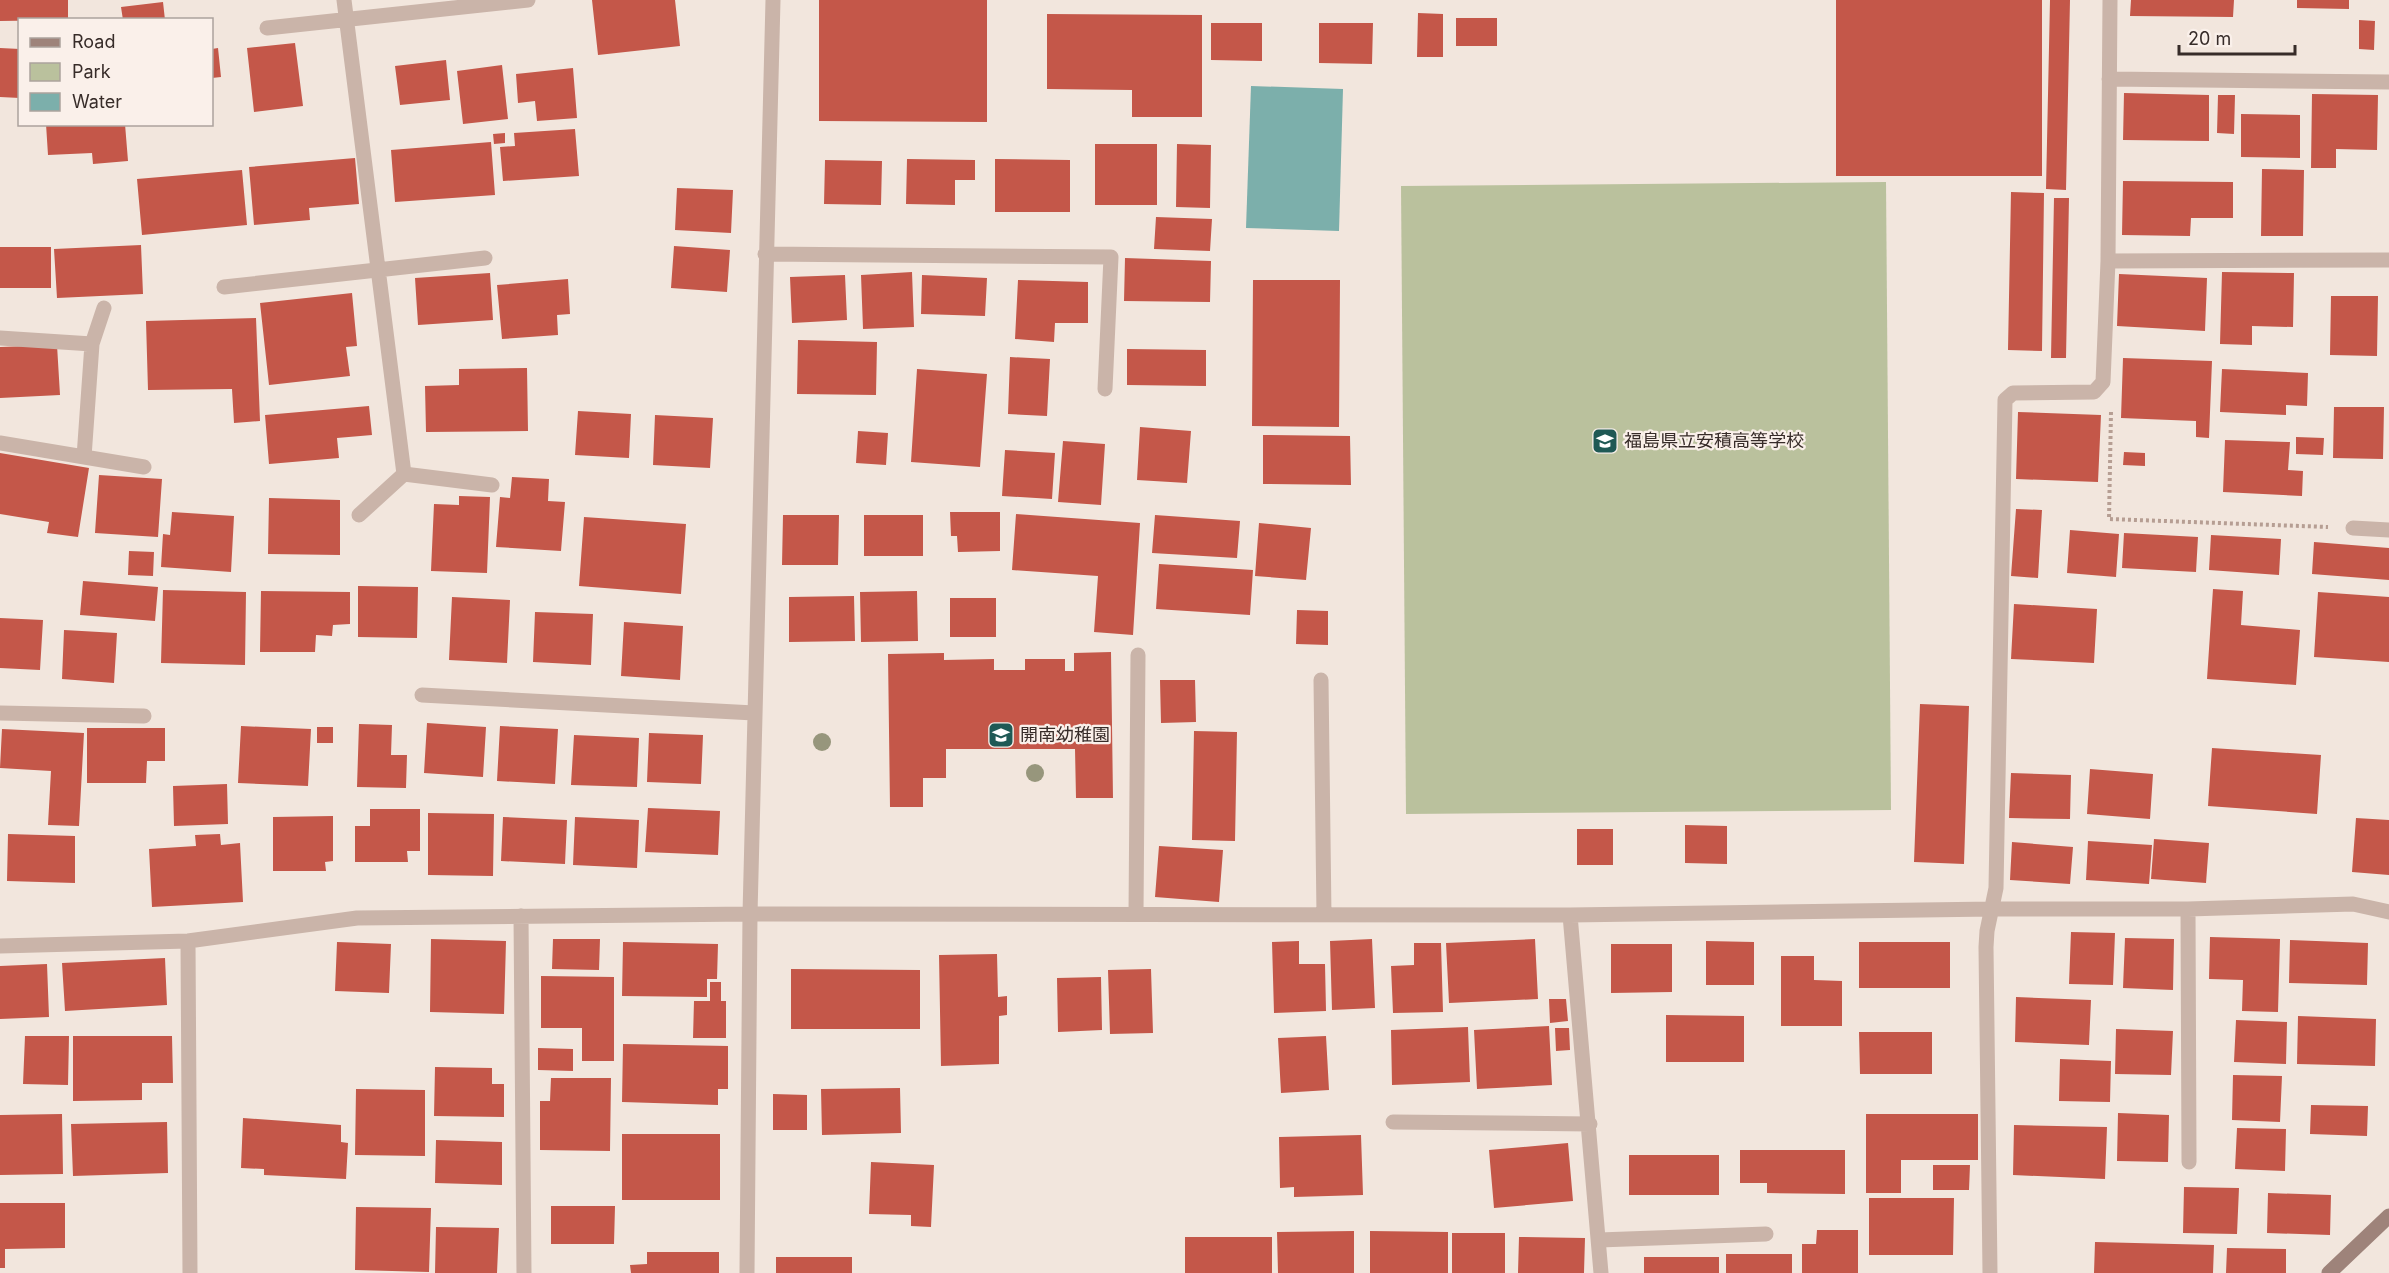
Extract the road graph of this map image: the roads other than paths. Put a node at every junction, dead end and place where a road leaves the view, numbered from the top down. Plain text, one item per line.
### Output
1 (344, 0) edge
2 (528, 0) edge
3 (774, 0) edge
4 (2109, 0) edge
5 (347, 21) junction
6 (267, 28) dead end
7 (2109, 79) junction
8 (2389, 82) edge
9 (765, 254) junction
10 (485, 258) dead end
11 (2389, 260) edge
12 (2108, 261) junction
13 (378, 269) junction
14 (224, 287) dead end
15 (104, 308) dead end
16 (0, 338) edge
17 (92, 345) junction
18 (1105, 389) dead end
19 (0, 443) edge
20 (84, 457) junction
21 (144, 467) dead end
22 (404, 474) junction
23 (492, 485) dead end
24 (359, 515) dead end
25 (2353, 528) road end
26 (2389, 530) edge
27 (1138, 655) dead end
28 (1321, 680) dead end
29 (422, 695) dead end
30 (0, 713) edge
31 (754, 713) junction
32 (144, 716) dead end
33 (1993, 909) junction
34 (2188, 909) junction
35 (2389, 912) edge
36 (750, 914) junction
37 (1136, 914) junction
38 (1324, 915) junction
39 (1570, 915) junction
40 (521, 916) junction
41 (188, 941) junction
42 (0, 946) edge
43 (1393, 1122) dead end
44 (1590, 1124) junction
45 (2189, 1162) dead end
46 (2389, 1216) edge
47 (1766, 1234) dead end
48 (1599, 1240) junction
49 (190, 1273) edge
50 (524, 1273) edge
51 (747, 1273) edge
52 (1601, 1273) edge
53 (1990, 1273) edge
54 (2329, 1273) edge

1 - 5 street
2 - 5 street
3 - 9 street
4 - 7 street
5 - 6 street
5 - 13 street
7 - 8 street
7 - 12 street
9 - 18 street
9 - 31 street
10 - 13 street
11 - 12 street
12 - 33 street
13 - 14 street
13 - 22 street
15 - 17 street
16 - 17 street
17 - 20 street
19 - 20 street
20 - 21 street
22 - 23 street
22 - 24 street
25 - 26 street
27 - 37 street
28 - 38 street
29 - 31 street
30 - 32 street
31 - 36 street
33 - 34 street
33 - 39 street
33 - 53 street
34 - 35 street
34 - 45 street
36 - 37 street
36 - 40 street
36 - 51 street
37 - 38 street
38 - 39 street
39 - 44 street
40 - 41 street
40 - 50 street
41 - 42 street
41 - 49 street
43 - 44 street
44 - 48 street
46 - 54 main road
47 - 48 street
48 - 52 street

